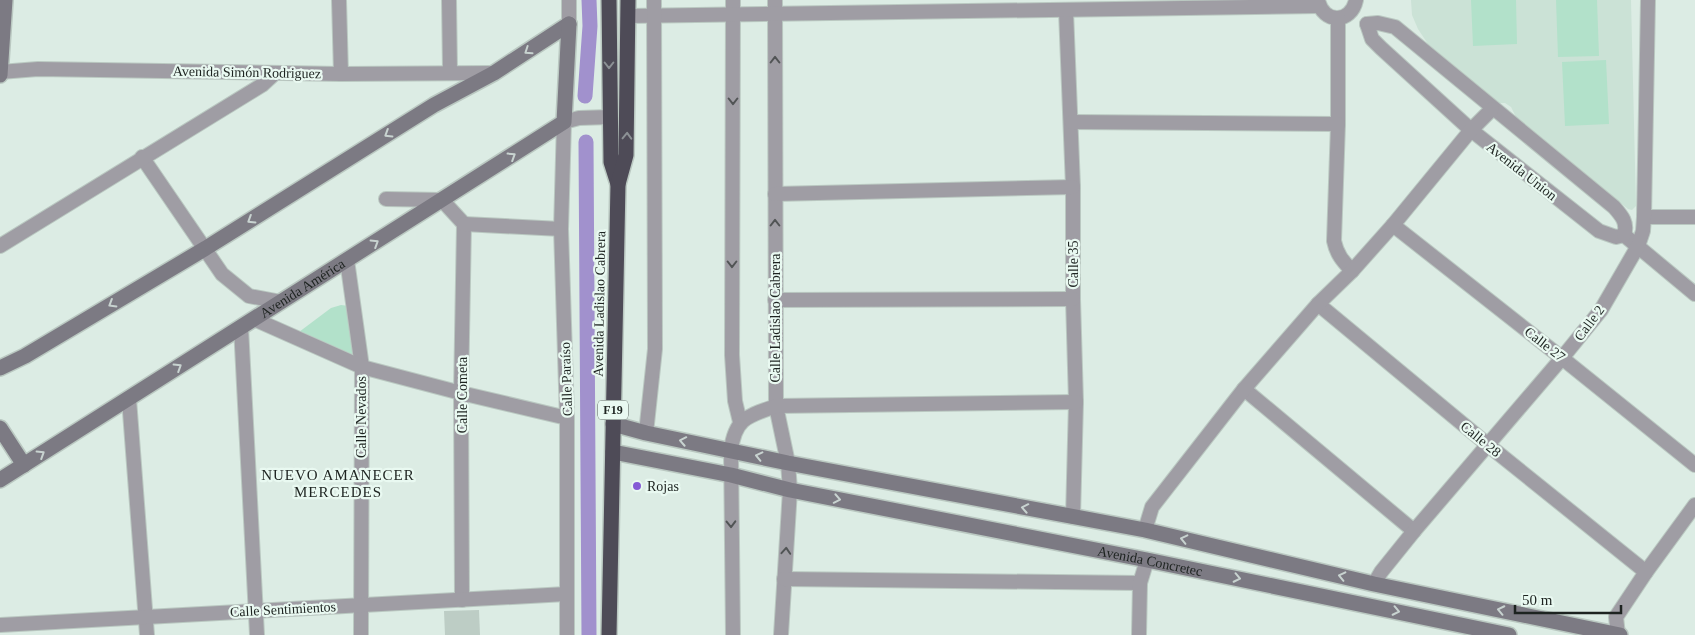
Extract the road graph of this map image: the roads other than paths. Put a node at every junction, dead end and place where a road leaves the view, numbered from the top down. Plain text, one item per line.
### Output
1 (5, 0) edge
2 (339, 0) edge
3 (449, 0) edge
4 (569, 0) edge
5 (609, 0) edge
6 (628, 0) edge
7 (654, 0) edge
8 (733, 0) edge
9 (775, 0) edge
10 (1648, 0) edge
11 (1318, 3) edge
12 (1354, 5) edge
13 (897, 7) edge
14 (1066, 11) junction
15 (733, 15) junction
16 (775, 15) junction
17 (628, 16) junction
18 (654, 16) junction
19 (1338, 18) junction
20 (569, 24) junction
21 (1367, 24) junction
22 (1, 43) edge
23 (450, 72) junction
24 (0, 73) edge
25 (275, 73) junction
26 (494, 73) junction
27 (340, 74) junction
28 (1492, 109) junction
29 (602, 117) junction
30 (572, 120) junction
31 (1072, 122) junction
32 (1338, 124) junction
33 (1471, 130) junction
34 (142, 157) junction
35 (618, 184) junction
36 (1074, 187) junction
37 (775, 194) junction
38 (386, 199) dead end
39 (442, 200) junction
40 (1644, 217) junction
41 (1695, 217) edge
42 (464, 224) junction
43 (1393, 225) junction
44 (561, 229) junction
45 (1624, 235) junction
46 (0, 246) edge
47 (1638, 246) junction
48 (206, 248) junction
49 (347, 260) junction
50 (1352, 271) junction
51 (1695, 294) edge
52 (1073, 299) junction
53 (775, 300) junction
54 (281, 302) junction
55 (1318, 304) junction
56 (248, 323) junction
57 (1562, 358) junction
58 (362, 367) junction
59 (0, 368) edge
60 (1244, 389) junction
61 (462, 393) junction
62 (129, 399) junction
63 (1076, 402) junction
64 (776, 406) junction
65 (568, 418) junction
66 (740, 422) junction
67 (613, 424) junction
68 (0, 428) edge
69 (646, 433) junction
70 (1488, 445) junction
71 (731, 450) junction
72 (613, 452) junction
73 (788, 463) junction
74 (24, 465) junction
75 (1695, 465) edge
76 (730, 475) junction
77 (0, 480) edge
78 (790, 490) junction
79 (1695, 505) edge
80 (1073, 517) junction
81 (1144, 530) junction
82 (1414, 531) junction
83 (1147, 560) junction
84 (1646, 572) junction
85 (784, 579) junction
86 (1140, 583) junction
87 (1374, 584) junction
88 (566, 594) junction
89 (462, 600) junction
90 (361, 605) junction
91 (257, 611) junction
92 (147, 617) junction
93 (0, 625) edge
94 (49, 628) edge
95 (1501, 634) edge
96 (148, 635) edge
97 (258, 635) edge
98 (361, 635) edge
99 (567, 635) edge
100 (610, 635) edge
101 (733, 635) edge
102 (781, 635) edge
103 (1139, 635) edge
104 (1619, 635) edge

1 - 22 street
2 - 27 street
3 - 23 street
4 - 20 street
5 -> 29 highway, F19
6 - 17 highway, F19
7 - 18 street
8 - 15 street
9 - 16 street, Calle Ladislao Cabrera
10 - 40 street, Calle 2
11 - 14 street
11 - 19 street
12 - 19 street
12 - 21 street
13 - 14 street
13 - 16 street
14 - 31 street, Calle 35
15 - 16 street
15 - 18 street
15 -> 66 street
37 -> 16 street, Calle Ladislao Cabrera
17 - 18 street
35 -> 17 highway, F19
18 - 69 street
19 - 32 street
20 -> 26 street
20 - 30 street
21 - 28 street
21 - 33 street, Avenida Union
22 - 24 street
23 - 26 street, Avenida Simón Rodriguez
23 - 27 street, Avenida Simón Rodriguez
24 - 25 street, Avenida Simón Rodriguez
25 - 27 street, Avenida Simón Rodriguez
25 - 34 street
26 -> 48 street
28 - 33 street
28 - 45 street
29 - 30 street, Avenida América
29 - 35 highway, F19
39 -> 30 street, Avenida América
30 - 44 street, Calle Paraíso
31 - 32 street
31 - 36 street, Calle 35
32 - 50 street
33 - 43 street
33 - 45 street, Avenida Union
34 - 46 street
34 - 48 street
35 - 67 highway, Avenida Ladislao Cabrera / F19
36 - 37 street
36 - 52 street, Calle 35
53 -> 37 street, Calle Ladislao Cabrera
38 - 39 street
39 - 42 street
49 -> 39 street, Avenida América
40 - 41 street
40 - 47 street, Calle 2
42 - 44 street
42 - 61 street, Calle Cometa
43 - 50 street
43 - 57 street, Calle 27
44 - 65 street, Calle Paraíso
45 - 47 street, Avenida Union
47 - 51 street, Avenida Union
47 - 57 street, Calle 2
48 - 54 street
48 -> 59 street
49 - 54 street, Avenida América
49 - 58 street, Calle Nevados
50 - 55 street
52 - 53 street
52 - 63 street, Calle 35
53 - 64 street, Calle Ladislao Cabrera
54 - 56 street, Avenida América
55 - 60 street
55 - 70 street, Calle 28
56 - 58 street
62 -> 56 street, Avenida América
56 - 91 street
57 - 70 street, Calle 2
57 - 75 street, Calle 27
58 - 61 street
58 - 90 street, Calle Nevados
60 - 81 street
60 - 82 street
61 - 65 street
61 - 89 street, Calle Cometa
74 -> 62 street, Avenida América
62 - 92 street
63 - 64 street
63 - 80 street, Calle 35
64 - 66 street
64 - 73 street, Calle Ladislao Cabrera
65 - 88 street, Calle Paraíso
66 - 71 street
67 - 69 street
67 - 72 highway, Avenida Ladislao Cabrera / F19
68 - 74 street
71 -> 69 street
70 - 82 street, Calle 2
70 - 84 street, Calle 28
73 -> 71 street
71 - 76 street
72 - 76 street, Avenida Concretec
72 - 100 highway, Avenida Ladislao Cabrera / F19
73 - 78 street, Calle Ladislao Cabrera
80 -> 73 street
74 - 77 street, Avenida América
76 - 78 street, Avenida Concretec
76 -> 101 street
78 -> 83 street, Avenida Concretec
85 -> 78 street, Calle Ladislao Cabrera
79 - 84 street
80 - 81 street
87 -> 81 street
82 - 87 street, Calle 2
83 - 86 street
83 -> 95 street, Avenida Concretec
84 - 104 street
85 - 86 street
85 - 102 street, Calle Ladislao Cabrera
86 - 103 street
104 -> 87 street
88 - 89 street, Calle Sentimientos
88 - 99 street, Calle Paraíso
89 - 90 street, Calle Sentimientos
90 - 91 street, Calle Sentimientos
90 - 98 street, Calle Nevados
91 - 92 street, Calle Sentimientos
91 - 97 street
92 - 94 street, Calle Sentimientos
92 - 96 street
93 - 94 street, Calle Sentimientos

